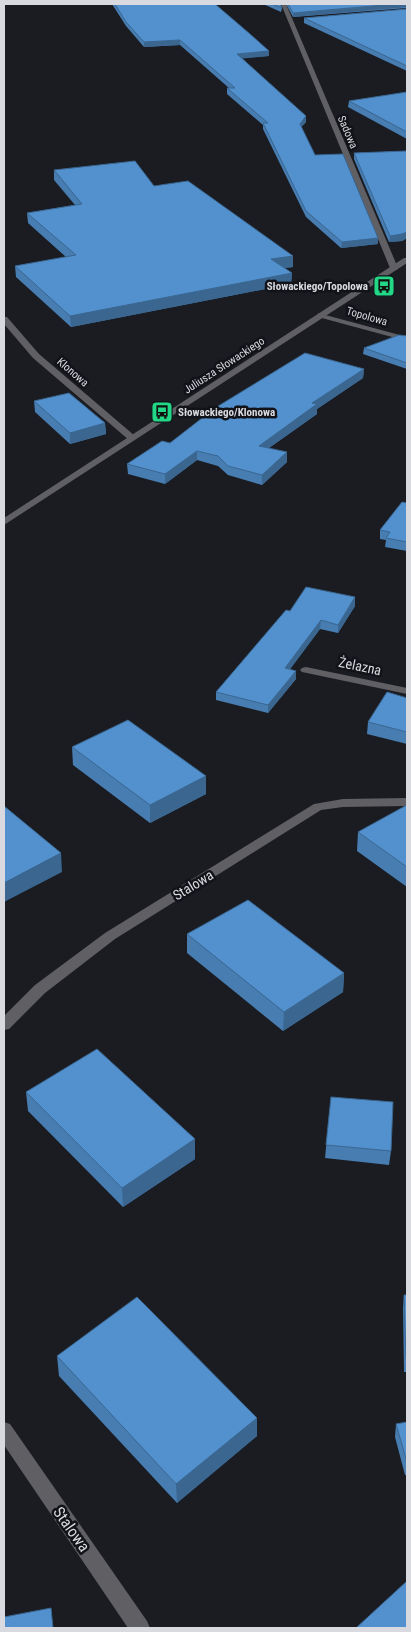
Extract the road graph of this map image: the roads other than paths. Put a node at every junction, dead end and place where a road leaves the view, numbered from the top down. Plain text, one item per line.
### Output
1 (283, 4) edge
2 (300, 20) edge
3 (290, 21) junction
4 (407, 260) edge
5 (394, 268) junction
6 (321, 315) junction
7 (4, 319) edge
8 (407, 339) edge
9 (132, 438) junction
10 (4, 522) edge
11 (306, 670) dead end
12 (407, 691) edge
13 (407, 802) edge
14 (4, 1025) edge
15 (4, 1430) edge
16 (140, 1628) edge

1 - 3 street, Sadowa
2 - 3 street
3 - 5 street, Sadowa
4 - 5 street, Juliusza Słowackiego
5 - 6 street, Juliusza Słowackiego
6 - 8 street, Topolowa
6 - 9 street, Juliusza Słowackiego
7 - 9 street, Klonowa
9 - 10 street, Juliusza Słowackiego
11 - 12 street, Żelazna
13 - 14 street, Stalowa
15 - 16 street, Stalowa

